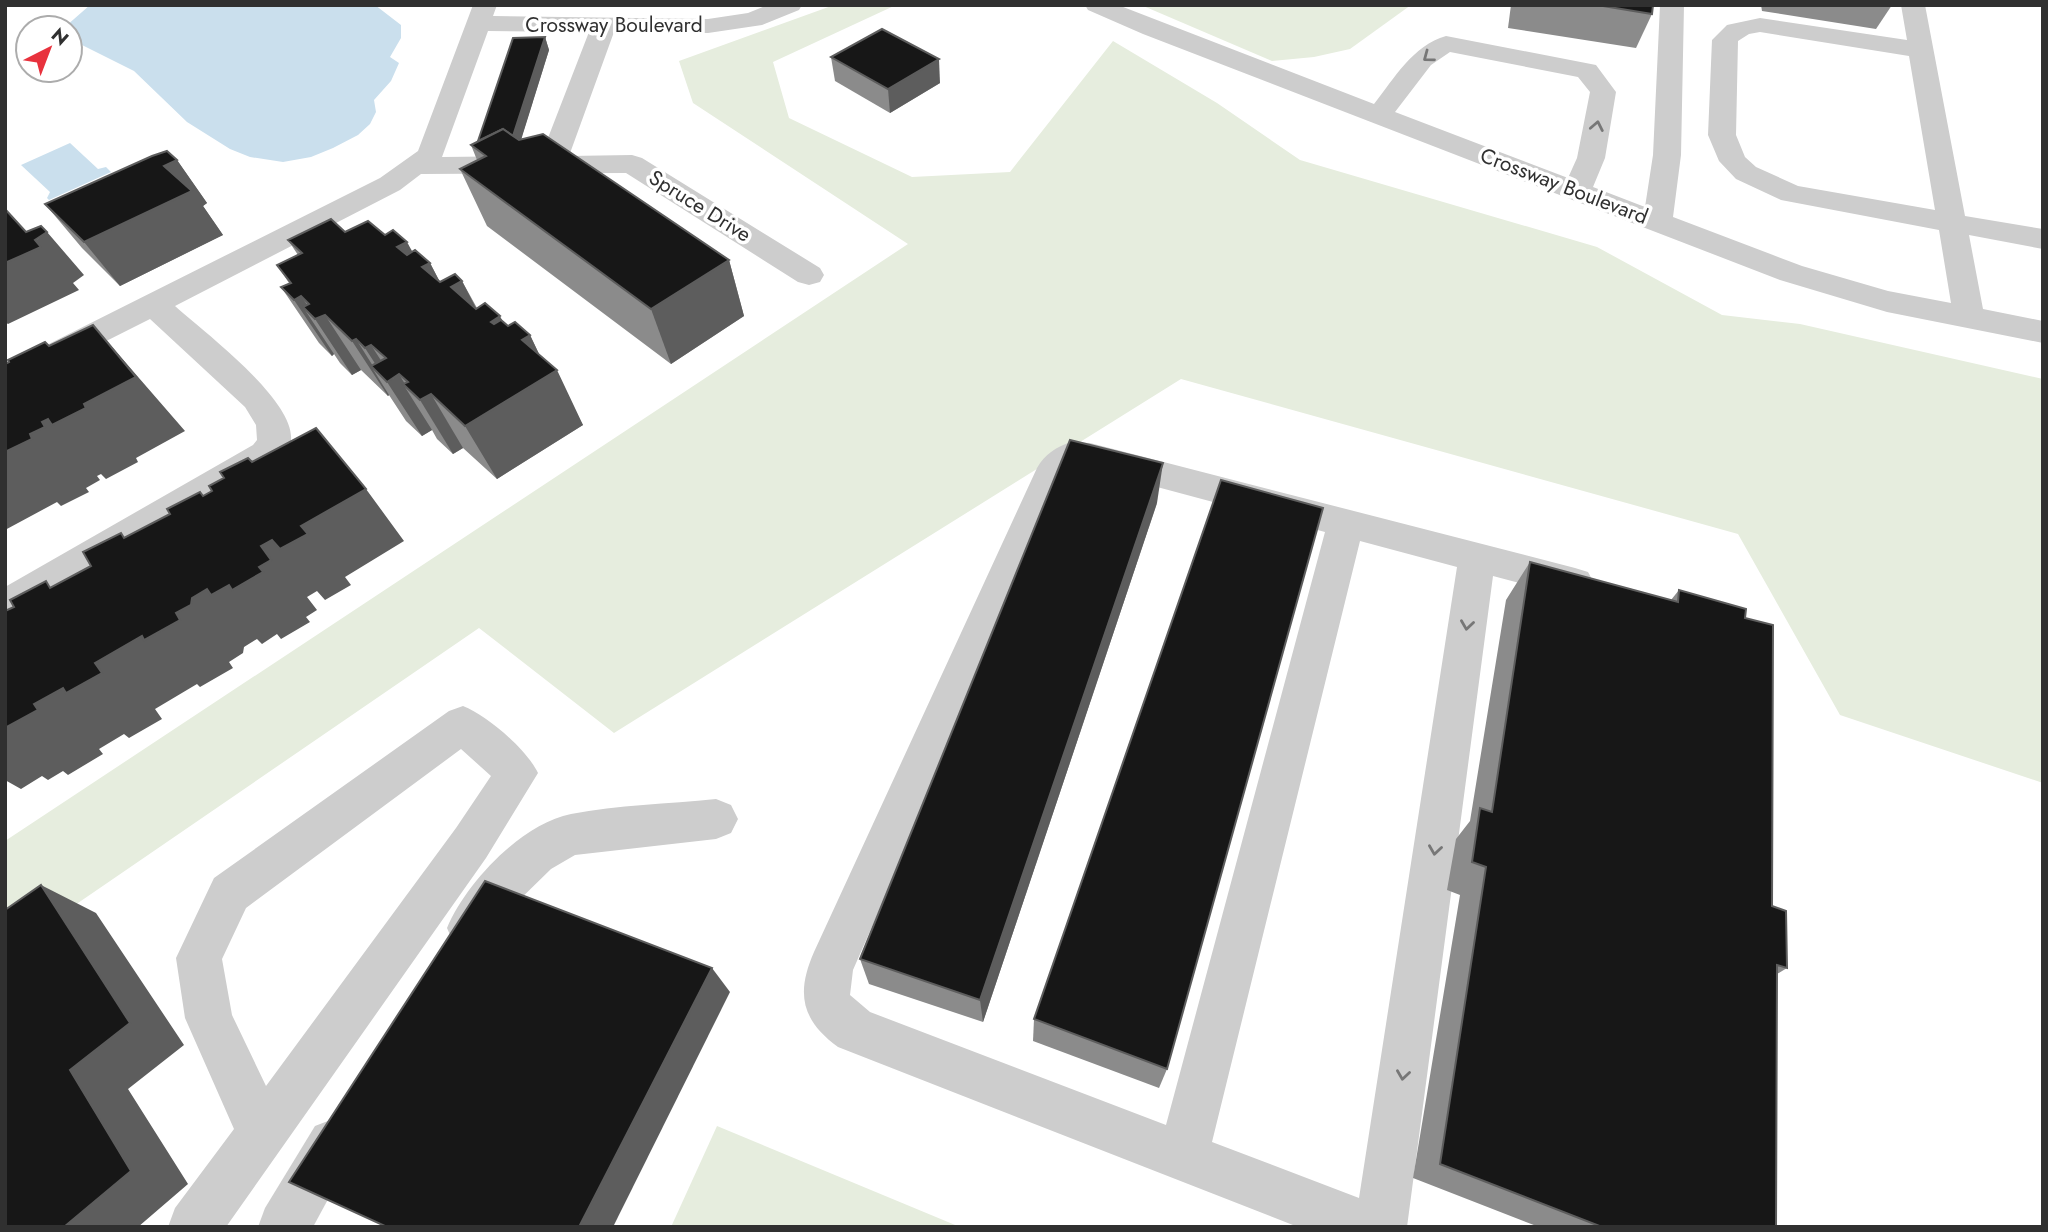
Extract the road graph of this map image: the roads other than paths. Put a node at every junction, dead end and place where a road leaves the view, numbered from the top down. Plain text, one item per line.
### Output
1 (790, 5) edge
2 (1097, 5) edge
3 (1672, 5) edge
4 (1913, 5) edge
5 (482, 14) edge
6 (604, 26) junction
7 (1921, 50) junction
8 (1379, 115) junction
9 (552, 164) junction
10 (415, 166) junction
11 (1577, 191) junction
12 (1658, 222) junction
13 (1952, 222) junction
14 (2043, 239) edge
15 (809, 275) dead end
16 (153, 304) junction
17 (1969, 317) junction
18 (2043, 331) edge
19 (5, 380) edge
20 (1346, 523) junction
21 (1477, 557) junction
22 (1606, 591) edge
23 (5, 606) edge
24 (716, 819) dead end
25 (445, 968) edge
26 (358, 1105) edge
27 (261, 1131) junction
28 (1183, 1156) junction
29 (194, 1227) edge
30 (284, 1227) edge
31 (1366, 1227) edge
32 (1381, 1227) edge

1 - 6 street, Crossway Boulevard
2 - 8 street, Crossway Boulevard
3 - 12 street
4 - 7 street
5 - 6 street, Crossway Boulevard
5 - 10 street
6 - 9 street
7 - 13 street
7 - 13 street
8 - 11 street, Crossway Boulevard
11 -> 8 street
9 - 10 street, Spruce Drive
9 - 15 street, Spruce Drive
10 - 16 street
11 - 12 street, Crossway Boulevard
12 - 17 street, Crossway Boulevard
13 - 14 street
13 - 17 street
16 - 19 street
16 - 23 street
17 - 18 street, Crossway Boulevard
20 - 21 street
20 - 28 street
20 - 28 street
21 - 22 street
21 -> 32 street
24 - 25 street
26 - 30 street
27 - 27 street
27 - 29 street
28 - 31 street

